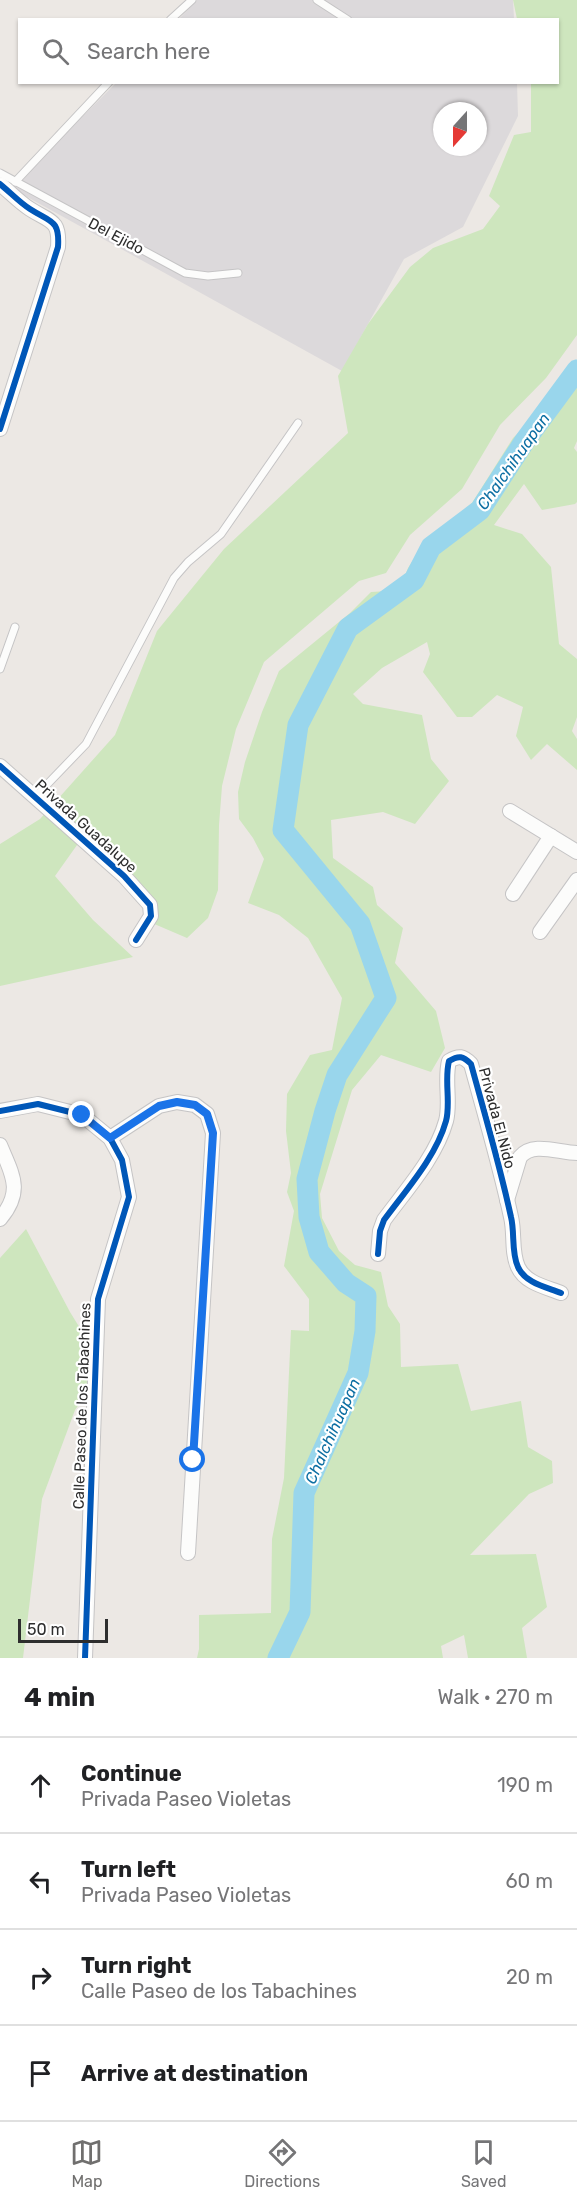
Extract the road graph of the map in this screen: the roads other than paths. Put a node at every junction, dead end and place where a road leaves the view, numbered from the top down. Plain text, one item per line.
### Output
1 (192, 0) edge
2 (317, 0) edge
3 (172, 18) edge
4 (345, 18) edge
5 (107, 84) edge
6 (0, 173) edge
7 (15, 182) junction
8 (0, 184) edge
9 (237, 273) dead end
10 (298, 423) dead end
11 (0, 429) edge
12 (15, 627) dead end
13 (0, 669) edge
14 (0, 766) edge
15 (36, 796) junction
16 (510, 811) dead end
17 (551, 836) junction
18 (577, 852) edge
19 (577, 880) edge
20 (513, 894) dead end
21 (540, 932) dead end
22 (136, 940) dead end
23 (0, 1111) edge
24 (110, 1138) junction
25 (0, 1145) edge
26 (577, 1153) edge
27 (507, 1200) junction
28 (0, 1219) edge
29 (378, 1254) dead end
30 (561, 1293) dead end
31 (188, 1553) dead end
32 (85, 1658) edge

1 - 3 lane
2 - 4 lane
5 - 7 lane
6 - 7 lane, Del Ejido
7 - 9 lane, Del Ejido
8 - 11 street
10 - 15 lane, Privada Guadalupe
12 - 13 lane
14 - 15 street, Privada Guadalupe
15 - 22 street, Privada Guadalupe
16 - 17 street
17 - 18 street
17 - 20 street
19 - 21 street
23 - 24 street, Calle Paseo de los Tabachines
24 - 31 street
24 - 32 street, Calle Paseo de los Tabachines
25 - 28 street
26 - 27 street, Privada El Nido
27 - 29 street, Privada El Nido
27 - 30 street

